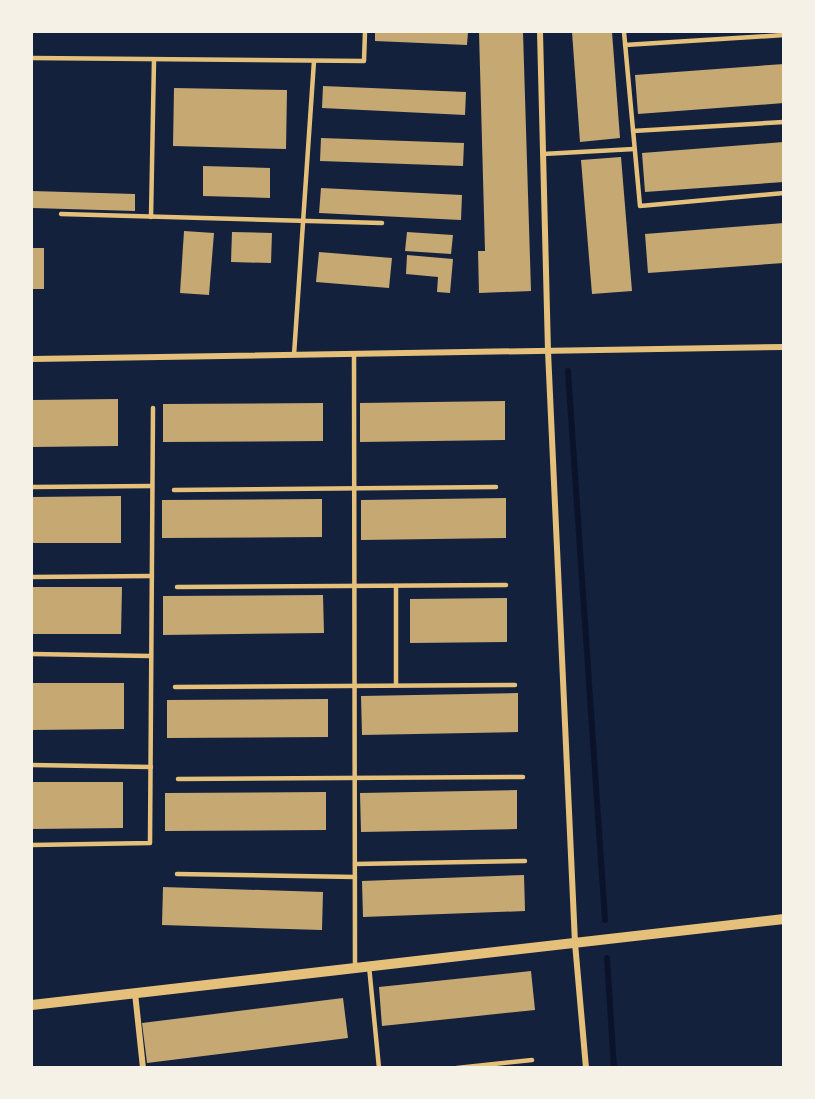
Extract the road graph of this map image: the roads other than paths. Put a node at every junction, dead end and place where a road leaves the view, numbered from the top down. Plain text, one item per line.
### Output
1 (365, 32) edge
2 (540, 32) edge
3 (624, 32) edge
4 (783, 35) edge
5 (625, 45) junction
6 (32, 58) edge
7 (154, 60) junction
8 (314, 61) junction
9 (783, 122) edge
10 (633, 131) junction
11 (634, 149) junction
12 (543, 154) junction
13 (783, 193) edge
14 (61, 214) dead end
15 (151, 217) junction
16 (303, 221) junction
17 (382, 224) dead end
18 (783, 347) edge
19 (548, 351) junction
20 (354, 354) junction
21 (294, 355) junction
22 (32, 359) edge
23 (153, 408) dead end
24 (152, 486) junction
25 (32, 487) edge
26 (496, 487) dead end
27 (354, 488) junction
28 (174, 490) dead end
29 (152, 576) junction
30 (32, 577) edge
31 (506, 585) dead end
32 (354, 586) junction
33 (396, 586) junction
34 (177, 587) dead end
35 (32, 654) edge
36 (151, 656) junction
37 (396, 685) junction
38 (515, 685) dead end
39 (355, 686) junction
40 (175, 687) dead end
41 (32, 765) edge
42 (151, 767) junction
43 (523, 777) dead end
44 (355, 778) junction
45 (178, 779) dead end
46 (32, 845) edge
47 (525, 861) dead end
48 (355, 864) junction
49 (177, 874) dead end
50 (355, 877) junction
51 (783, 919) edge
52 (575, 942) junction
53 (369, 966) junction
54 (355, 968) junction
55 (135, 993) junction
56 (32, 1005) edge
57 (532, 1060) dead end
58 (143, 1068) edge
59 (379, 1068) edge
60 (457, 1068) edge
61 (585, 1068) edge

1 - 8 lane
2 - 12 street
3 - 5 lane
4 - 5 lane
5 - 10 lane
6 - 7 lane
7 - 8 lane
7 - 15 lane
8 - 16 lane
9 - 10 lane
10 - 11 lane
11 - 12 lane
11 - 13 lane
12 - 19 street
14 - 15 lane
15 - 16 lane
16 - 17 lane
16 - 21 lane
18 - 19 street
19 - 20 street
19 - 52 street
20 - 21 street
20 - 27 lane
21 - 22 street
23 - 24 lane
24 - 25 lane
24 - 29 lane
26 - 27 lane
27 - 28 lane
27 - 32 lane
29 - 30 lane
29 - 36 lane
31 - 33 lane
32 - 33 lane
32 - 34 lane
32 - 39 lane
33 - 37 lane
35 - 36 lane
36 - 42 lane
37 - 38 lane
37 - 39 lane
39 - 40 lane
39 - 44 lane
41 - 42 lane
42 - 46 lane
43 - 44 lane
44 - 45 lane
44 - 48 lane
47 - 48 lane
48 - 50 lane
49 - 50 lane
50 - 54 lane
51 - 52 street
52 - 53 street
52 - 61 street
53 - 54 street
53 - 59 lane
54 - 55 street
55 - 56 street
55 - 58 street
57 - 60 lane

